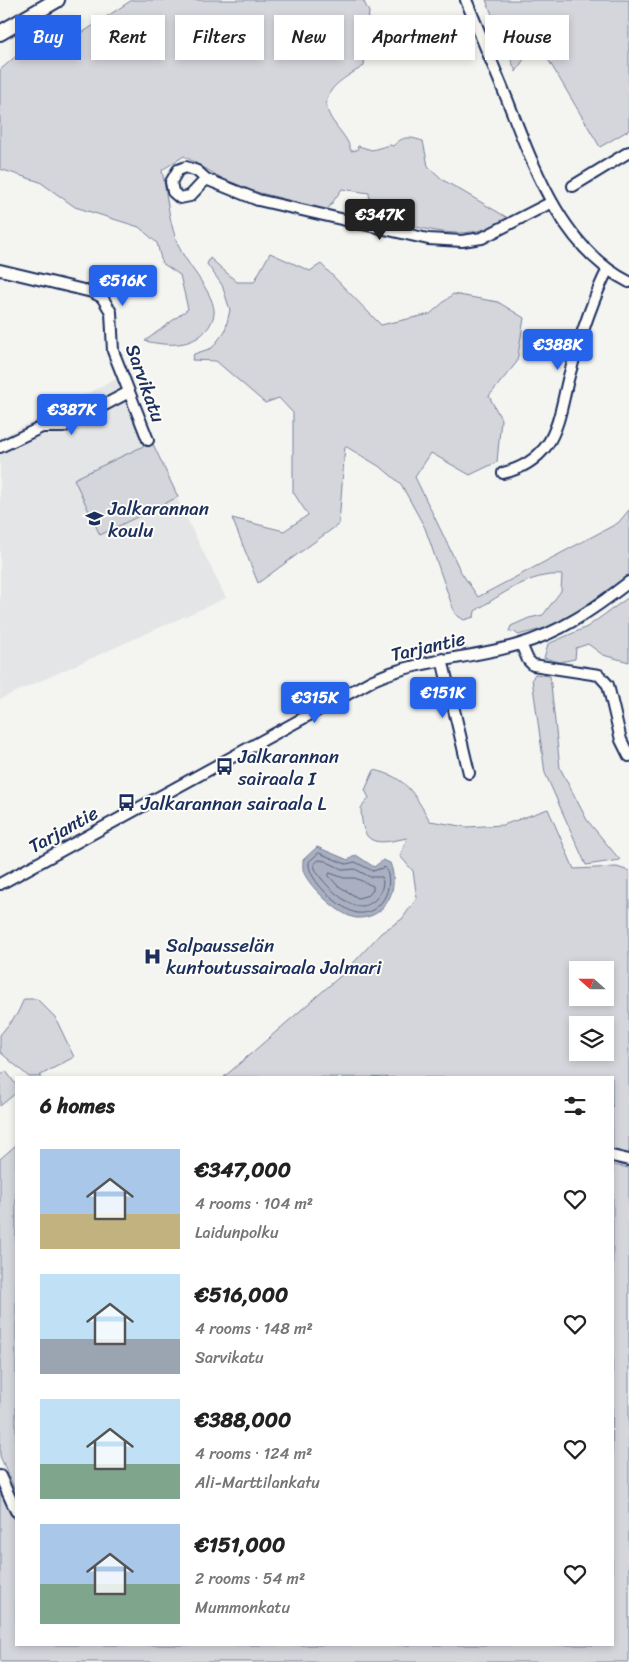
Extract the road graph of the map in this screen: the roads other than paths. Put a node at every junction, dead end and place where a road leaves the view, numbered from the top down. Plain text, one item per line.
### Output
1 (56, 0) edge
2 (466, 0) edge
3 (0, 33) edge
4 (629, 152) edge
5 (206, 179) dead end
6 (574, 186) dead end
7 (552, 202) junction
8 (608, 269) junction
9 (0, 270) edge
10 (629, 282) edge
11 (129, 392) junction
12 (148, 440) dead end
13 (0, 447) edge
14 (503, 473) dead end
15 (629, 582) edge
16 (521, 644) junction
17 (442, 659) junction
18 (629, 756) edge
19 (468, 773) dead end
20 (0, 884) edge
21 (614, 1156) edge
22 (629, 1160) edge
23 (0, 1476) edge
24 (15, 1509) edge

1 - 3 main road
2 - 7 street
4 - 6 street
5 - 7 street
7 - 8 street
8 - 10 street
8 - 14 street
9 - 11 street, Sarvikatu
11 - 12 street, Sarvikatu
11 - 13 street
15 - 16 street, Tarjantie
16 - 17 street, Tarjantie
16 - 18 street
17 - 19 street
17 - 20 street, Tarjantie
21 - 22 street
23 - 24 street

